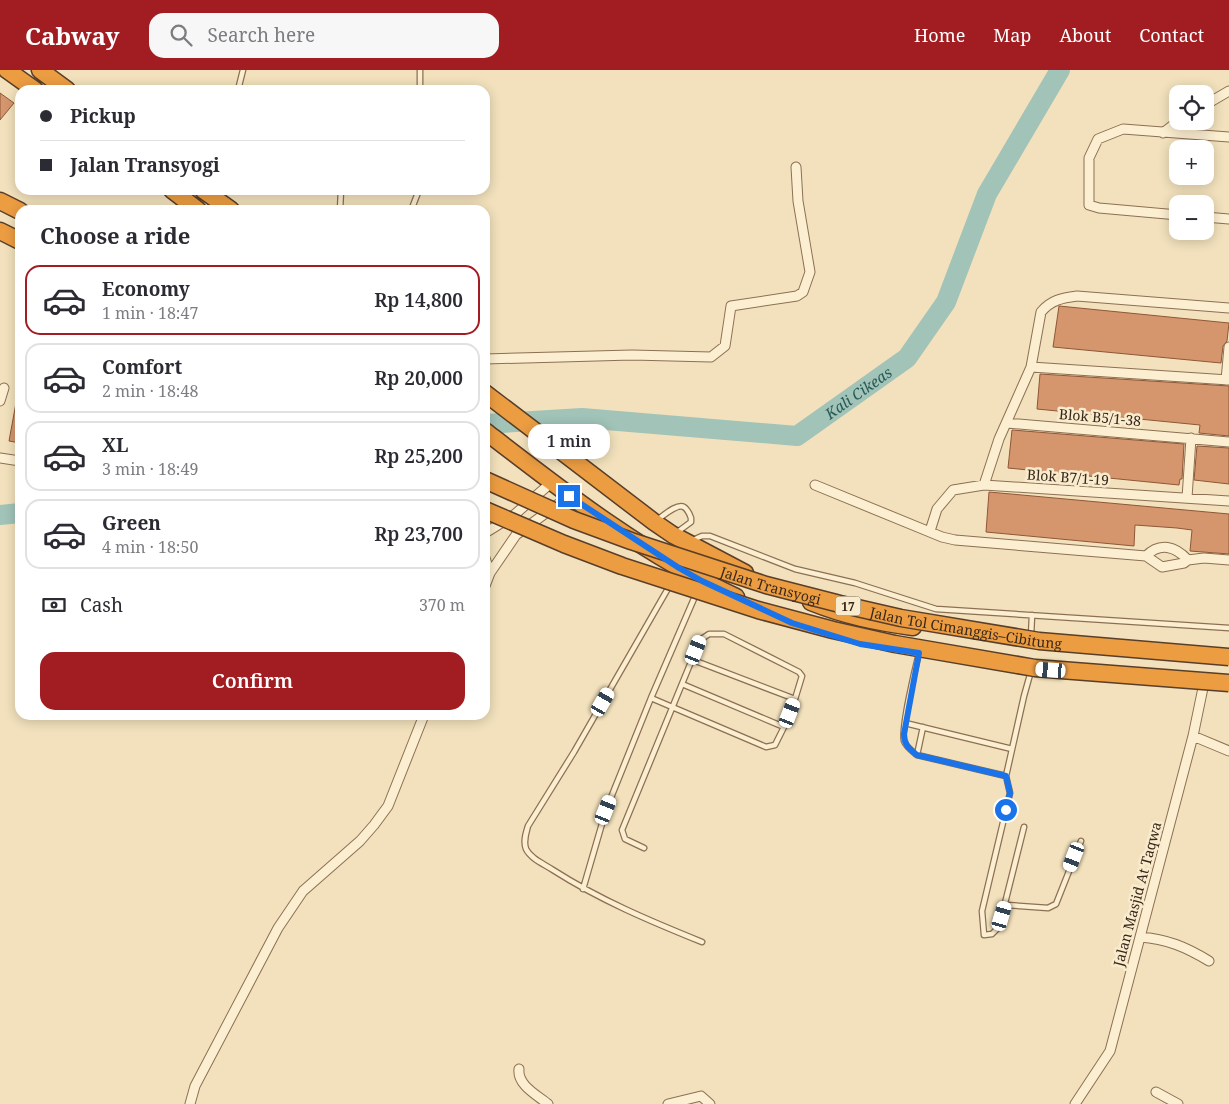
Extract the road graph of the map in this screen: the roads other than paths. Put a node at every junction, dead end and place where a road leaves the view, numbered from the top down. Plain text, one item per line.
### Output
1 (7, 70) edge
2 (40, 70) edge
3 (243, 70) edge
4 (420, 70) edge
5 (28, 85) edge
6 (60, 85) edge
7 (239, 85) edge
8 (420, 85) edge
9 (1229, 91) edge
10 (1214, 100) edge
11 (1169, 128) edge
12 (1163, 133) junction
13 (1229, 137) edge
14 (796, 167) dead end
15 (178, 195) edge
16 (210, 195) edge
17 (0, 202) edge
18 (192, 205) edge
19 (224, 205) edge
20 (15, 210) edge
21 (1169, 214) edge
22 (1214, 218) edge
23 (1229, 219) edge
24 (0, 231) edge
25 (15, 238) edge
26 (1229, 308) edge
27 (1229, 346) edge
28 (490, 358) edge
29 (1031, 366) junction
30 (1227, 380) edge
31 (4, 388) dead end
32 (490, 397) edge
33 (0, 401) edge
34 (1007, 423) junction
35 (490, 435) edge
36 (1191, 438) junction
37 (1229, 442) edge
38 (0, 458) edge
39 (15, 461) edge
40 (546, 478) junction
41 (490, 482) edge
42 (815, 484) dead end
43 (984, 485) junction
44 (569, 496) junction
45 (1187, 498) junction
46 (1229, 501) edge
47 (490, 512) edge
48 (654, 522) junction
49 (490, 530) edge
50 (930, 531) junction
51 (673, 535) junction
52 (688, 544) junction
53 (1146, 556) junction
54 (1188, 560) junction
55 (1229, 560) edge
56 (679, 568) junction
57 (490, 573) edge
58 (702, 581) junction
59 (1032, 615) junction
60 (1229, 628) edge
61 (1031, 637) junction
62 (919, 653) junction
63 (1229, 655) edge
64 (693, 660) junction
65 (1032, 668) junction
66 (1204, 683) junction
67 (682, 684) junction
68 (1229, 684) edge
69 (651, 698) junction
70 (795, 699) junction
71 (672, 708) junction
72 (421, 720) edge
73 (905, 724) junction
74 (784, 727) junction
75 (923, 727) junction
76 (1193, 736) junction
77 (1012, 749) junction
78 (1229, 751) edge
79 (917, 755) junction
80 (1006, 776) junction
81 (1024, 827) dead end
82 (1081, 841) dead end
83 (644, 848) dead end
84 (583, 889) junction
85 (1006, 905) junction
86 (1140, 937) junction
87 (702, 942) dead end
88 (1209, 961) dead end
89 (519, 1069) dead end
90 (1156, 1092) dead end
91 (190, 1104) edge
92 (548, 1104) edge
93 (668, 1104) edge
94 (710, 1104) edge
95 (1075, 1104) edge
96 (1178, 1104) edge

1 - 5 highway
2 - 6 highway
3 - 7 lane
4 - 8 lane
9 - 10 street
11 - 12 street
12 - 13 street
12 - 21 street
14 - 28 street
15 - 18 highway
16 - 19 highway
17 - 20 highway
22 - 23 street
24 - 25 highway
26 - 29 street
27 - 30 street
29 - 30 street
29 - 34 street
31 - 33 street
32 - 48 highway, Jalan Transyogi
34 - 36 street, Blok B5/1-38
34 - 43 street
35 - 40 highway, Jalan Transyogi
36 - 37 street, Blok B5/1-38
36 - 45 street
38 - 39 street
40 - 44 highway, Jalan Transyogi
40 - 49 street
41 - 63 highway, Jalan Tol Cimanggis–Cibitung / 17, bridge
42 - 50 street
43 - 45 street, Blok B7/1-19
43 - 50 street, Blok B7/1-19
44 - 56 highway, Jalan Transyogi
44 - 57 street
45 - 46 street, Blok B7/1-19
47 - 68 highway, Jalan Tol Cimanggis–Cibitung / 17, bridge
48 - 51 highway, Jalan Transyogi
48 - 51 lane
50 - 53 street
51 - 52 highway, Jalan Transyogi
52 - 59 lane
52 - 61 highway, Jalan Transyogi
53 - 54 street
53 - 54 street
54 - 55 street
56 - 58 highway, Jalan Transyogi
56 - 84 lane
58 - 62 highway, Jalan Transyogi
58 - 69 lane
59 - 60 lane
59 - 61 lane
61 - 63 highway, Jalan Transyogi
62 - 65 highway, Jalan Transyogi
62 - 73 lane
64 - 67 lane
64 - 70 lane
64 - 70 lane
65 - 66 highway, Jalan Transyogi
65 - 77 lane
66 - 68 highway, Jalan Transyogi
66 - 76 street, Jalan Masjid At Taqwa
67 - 71 lane
67 - 74 lane
69 - 71 lane
69 - 84 lane
70 - 74 lane
71 - 74 lane
71 - 83 lane
72 - 91 street
73 - 75 lane
73 - 79 lane
75 - 77 lane
75 - 79 lane
76 - 78 street
76 - 86 street, Jalan Masjid At Taqwa
77 - 80 lane
79 - 80 lane
80 - 85 lane
81 - 85 lane
82 - 85 lane
84 - 87 lane
86 - 88 street
86 - 95 street, Jalan Masjid At Taqwa
89 - 92 street
90 - 96 street
93 - 94 street

